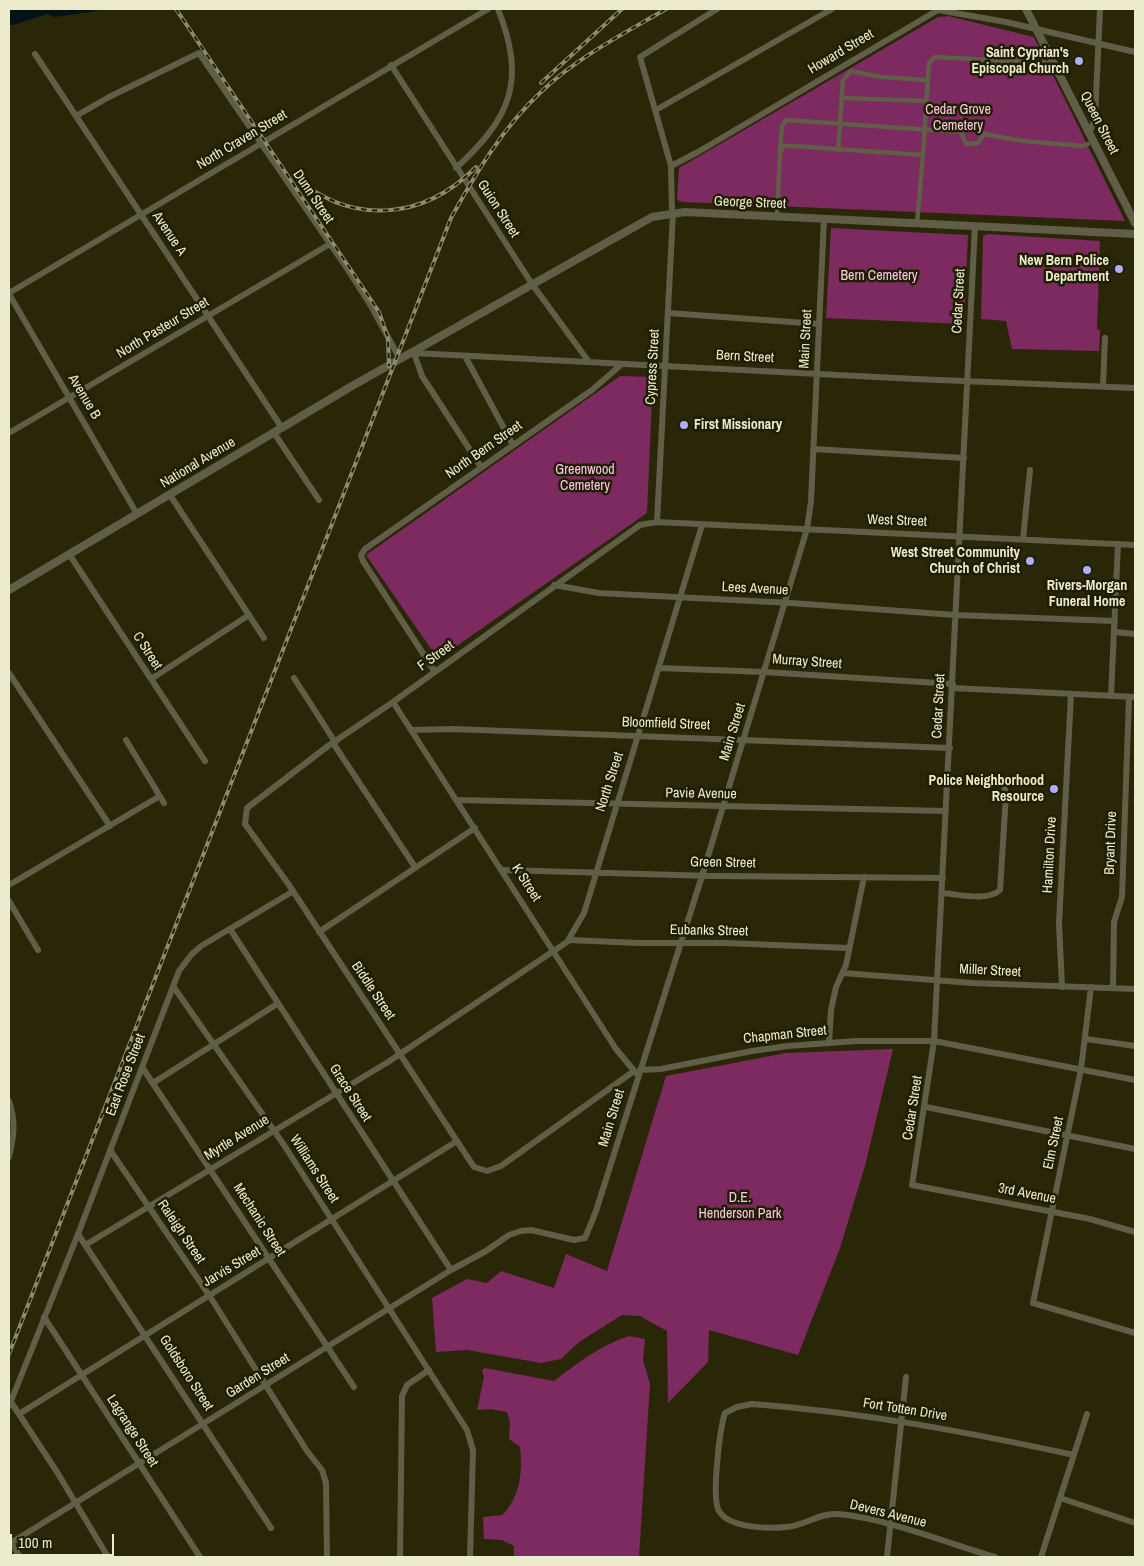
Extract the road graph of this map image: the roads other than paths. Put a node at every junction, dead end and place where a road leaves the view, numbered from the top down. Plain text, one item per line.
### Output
1 (488, 9) edge
2 (498, 9) edge
3 (717, 9) edge
4 (832, 9) edge
5 (1026, 9) edge
6 (1100, 9) edge
7 (1036, 30) junction
8 (1098, 43) junction
9 (1135, 52) edge
10 (35, 54) dead end
11 (1047, 63) dead end
12 (391, 66) junction
13 (928, 80) junction
14 (842, 98) junction
15 (926, 101) junction
16 (656, 110) junction
17 (76, 116) junction
18 (840, 123) junction
19 (924, 128) junction
20 (961, 132) junction
21 (1089, 133) junction
22 (984, 134) junction
23 (262, 143) junction
24 (1088, 144) dead end
25 (838, 150) junction
26 (780, 152) junction
27 (923, 155) junction
28 (671, 166) junction
29 (456, 168) junction
30 (673, 213) junction
31 (141, 215) junction
32 (777, 216) junction
33 (824, 218) junction
34 (917, 223) junction
35 (1135, 223) edge
36 (975, 226) junction
37 (1135, 234) edge
38 (330, 244) junction
39 (532, 284) junction
40 (9, 294) edge
41 (668, 313) junction
42 (208, 316) junction
43 (819, 324) junction
44 (1105, 338) dead end
45 (414, 353) junction
46 (465, 356) junction
47 (400, 359) junction
48 (589, 362) junction
49 (622, 364) junction
50 (666, 366) junction
51 (816, 373) junction
52 (968, 381) junction
53 (1104, 386) junction
54 (1135, 388) edge
55 (70, 398) junction
56 (282, 428) junction
57 (9, 433) edge
58 (274, 433) junction
59 (513, 445) junction
60 (812, 449) junction
61 (964, 458) junction
62 (481, 467) junction
63 (1030, 470) dead end
64 (170, 495) junction
65 (319, 500) dead end
66 (137, 514) junction
67 (657, 522) junction
68 (702, 525) junction
69 (807, 529) junction
70 (960, 536) junction
71 (1023, 539) junction
72 (1118, 544) junction
73 (1135, 545) edge
74 (69, 554) junction
75 (554, 586) junction
76 (10, 587) edge
77 (680, 598) junction
78 (786, 603) junction
79 (956, 615) junction
80 (249, 616) junction
81 (1115, 621) junction
82 (1115, 632) junction
83 (1135, 634) edge
84 (264, 638) dead end
85 (660, 668) junction
86 (435, 672) junction
87 (764, 672) junction
88 (9, 673) edge
89 (294, 678) dead end
90 (151, 679) junction
91 (953, 686) junction
92 (1071, 694) junction
93 (1111, 696) junction
94 (1132, 697) edge
95 (393, 702) junction
96 (411, 730) junction
97 (638, 736) junction
98 (126, 740) dead end
99 (744, 740) junction
100 (334, 742) junction
101 (950, 748) junction
102 (205, 761) dead end
103 (948, 779) junction
104 (160, 796) junction
105 (456, 800) junction
106 (164, 803) dead end
107 (616, 805) junction
108 (723, 806) junction
109 (946, 811) junction
110 (245, 824) joint
111 (110, 826) junction
112 (475, 828) junction
113 (415, 867) junction
114 (503, 870) junction
115 (595, 873) junction
116 (702, 876) junction
117 (864, 877) junction
118 (942, 878) junction
119 (9, 885) edge
120 (292, 892) junction
121 (942, 893) junction
122 (9, 901) edge
123 (230, 929) junction
124 (319, 932) junction
125 (569, 940) junction
126 (680, 943) junction
127 (848, 948) junction
128 (38, 950) dead end
129 (554, 951) junction
130 (843, 973) junction
131 (938, 981) junction
132 (173, 986) junction
133 (1062, 987) junction
134 (1091, 987) junction
135 (1113, 988) junction
136 (1135, 988) edge
137 (278, 1004) junction
138 (1086, 1039) junction
139 (934, 1041) junction
140 (829, 1043) junction
141 (215, 1044) junction
142 (1135, 1046) edge
143 (399, 1053) junction
144 (142, 1067) junction
145 (1081, 1069) junction
146 (637, 1072) junction
147 (1135, 1080) edge
148 (153, 1083) junction
149 (334, 1093) junction
150 (9, 1101) edge
151 (926, 1107) junction
152 (273, 1130) junction
153 (1068, 1135) junction
154 (458, 1141) junction
155 (1135, 1149) edge
156 (110, 1150) junction
157 (9, 1157) edge
158 (211, 1169) junction
159 (392, 1182) junction
160 (912, 1185) joint
161 (150, 1207) junction
162 (1053, 1211) junction
163 (332, 1220) junction
164 (520, 1231) joint
165 (1135, 1232) edge
166 (78, 1234) junction
167 (87, 1244) junction
168 (269, 1258) junction
169 (451, 1270) junction
170 (209, 1295) junction
171 (390, 1309) junction
172 (44, 1317) junction
173 (1135, 1334) edge
174 (145, 1335) junction
175 (328, 1347) junction
176 (429, 1370) junction
177 (81, 1375) junction
178 (906, 1376) dead end
179 (267, 1384) junction
180 (354, 1387) dead end
181 (10, 1404) edge
182 (19, 1414) junction
183 (1087, 1414) dead end
184 (902, 1421) junction
185 (204, 1424) junction
186 (1074, 1455) junction
187 (140, 1464) junction
188 (1060, 1498) junction
189 (76, 1503) junction
190 (719, 1511) joint
191 (1135, 1523) edge
192 (890, 1525) junction
193 (271, 1528) dead end
194 (10, 1542) edge
195 (20, 1557) edge
196 (108, 1557) edge
197 (200, 1557) edge
198 (327, 1557) edge
199 (400, 1557) edge
200 (470, 1557) edge
201 (887, 1557) edge
202 (995, 1557) edge
203 (1041, 1557) edge

1 - 12 street, North Craven Street
2 - 29 street
3 - 16 street, Cypress Street
4 - 16 street
5 - 7 street, Queen Street
6 - 8 street
7 - 8 street, Howard Street
7 - 21 street, Queen Street
7 - 28 street, Howard Street
8 - 9 street, Howard Street
8 - 21 street
10 - 17 street, Avenue A
11 - 13 street
12 - 23 street, North Craven Street
12 - 29 street, Guion Street
13 - 14 street
13 - 15 street
14 - 15 street
14 - 18 street
15 - 19 street
16 - 28 street, Cypress Street
17 - 23 street, Dunn Street
17 - 31 street, Avenue A
18 - 19 street
18 - 25 street
18 - 26 street
19 - 20 street
19 - 27 street
20 - 22 street
20 - 22 street
21 - 35 street, Queen Street
22 - 24 street
23 - 31 street, North Craven Street
23 - 38 street, Dunn Street
25 - 26 street
25 - 27 street
26 - 32 street
27 - 34 street
28 - 30 street, Cypress Street
29 - 39 street, Guion Street
30 - 32 street, George Street
30 - 39 street, George Street
30 - 41 street, Cypress Street
31 - 40 street, North Craven Street
31 - 42 street, Avenue A
32 - 33 street, George Street
33 - 34 street, George Street
33 - 43 street, Main Street
34 - 36 street, George Street
36 - 37 street, George Street
36 - 52 street, Cedar Street
38 - 42 street, North Pasteur Street
38 - 47 street, Dunn Street
39 - 45 street, George Street
39 - 48 street, Guion Street
40 - 55 street, Avenue B
41 - 43 street
41 - 50 street, Cypress Street
42 - 55 street, North Pasteur Street
42 - 56 street, Avenue A
43 - 51 street, Main Street
44 - 53 street
45 - 46 street, Bern Street
45 - 47 street, George Street
45 - 62 street
46 - 48 street, Bern Street
46 - 59 street
47 - 56 street, National Avenue
48 - 49 street, Bern Street
49 - 50 street, Bern Street
49 - 59 street, North Bern Street
50 - 51 street, Bern Street
50 - 67 street, Cypress Street
51 - 52 street, Bern Street
51 - 60 street, Main Street
52 - 53 street, Bern Street
52 - 61 street, Cedar Street
53 - 54 street, Bern Street
55 - 57 street, North Pasteur Street
55 - 66 street, Avenue B
56 - 58 street, National Avenue
58 - 64 street, National Avenue
58 - 65 street
59 - 62 street, North Bern Street
60 - 61 street
60 - 69 street, Main Street
61 - 70 street, Cedar Street
62 - 86 street, North Bern Street
63 - 71 street
64 - 66 street, National Avenue
64 - 80 street
66 - 74 street, National Avenue
67 - 68 street, West Street
67 - 75 street, F Street
68 - 69 street, West Street
68 - 77 street, North Street
69 - 70 street, West Street
69 - 78 street, Main Street
70 - 71 street, West Street
70 - 79 street, Cedar Street
71 - 72 street, West Street
72 - 73 street, West Street
72 - 81 street
74 - 76 street, National Avenue
74 - 90 street, C Street
75 - 77 street, Lees Avenue
75 - 86 street, F Street
77 - 78 street, Lees Avenue
77 - 85 street, North Street
78 - 79 street, Lees Avenue
78 - 87 street, Main Street
79 - 81 street, Lees Avenue
79 - 91 street, Cedar Street
80 - 84 street
80 - 90 street
81 - 82 street
82 - 83 street
82 - 93 street
85 - 87 street, Murray Street
85 - 97 street, North Street
86 - 95 street, F Street
87 - 91 street, Murray Street
87 - 99 street, Main Street
88 - 111 street
89 - 100 street
90 - 102 street, C Street
91 - 92 street, Murray Street
91 - 101 street, Cedar Street
92 - 93 street, Murray Street
92 - 133 street, Hamilton Drive
93 - 94 street, Murray Street
94 - 135 street, Bryant Drive
95 - 96 street, K Street
95 - 100 street, F Street
96 - 97 street, Bloomfield Street
96 - 105 street, K Street
97 - 99 street, Bloomfield Street
97 - 107 street, North Street
98 - 104 street
99 - 101 street, Bloomfield Street
99 - 108 street, Main Street
100 - 110 street, F Street
100 - 113 street
101 - 103 street, Cedar Street
103 - 109 street, Cedar Street
103 - 121 street
104 - 106 street
104 - 111 street
105 - 107 street, Pavie Avenue
105 - 112 street, K Street
107 - 108 street, Pavie Avenue
107 - 115 street, North Street
108 - 109 street, Pavie Avenue
108 - 116 street, Main Street
109 - 118 street, Cedar Street
110 - 120 street, Biddle Street
111 - 119 street
112 - 113 street
112 - 114 street, K Street
113 - 124 street
114 - 115 street, Green Street
114 - 129 street, K Street
115 - 116 street, Green Street
115 - 125 street, North Street
116 - 117 street, Green Street
116 - 126 street, Main Street
117 - 118 street, Green Street
117 - 127 street
118 - 121 street, Cedar Street
120 - 123 street, East Rose Street
120 - 124 street, Biddle Street
121 - 131 street, Cedar Street
122 - 128 street
123 - 132 street, East Rose Street
123 - 137 street, Grace Street
124 - 143 street, Biddle Street
125 - 126 street, Eubanks Street
125 - 129 street, North Street
126 - 127 street, Eubanks Street
126 - 146 street, Main Street
127 - 130 street
129 - 143 street, North Street
129 - 146 street, K Street
130 - 131 street, Miller Street
130 - 140 street
131 - 133 street, Miller Street
131 - 139 street, Cedar Street
132 - 141 street, Williams Street
132 - 144 street, East Rose Street
133 - 134 street, Miller Street
134 - 135 street, Miller Street
134 - 138 street, Elm Street
135 - 136 street, Miller Street
137 - 141 street
137 - 149 street, Grace Street
138 - 142 street
138 - 145 street, Elm Street
139 - 140 street, Chapman Street
139 - 145 street, Chapman Street
139 - 151 street, Cedar Street
140 - 146 street, Chapman Street
141 - 148 street
141 - 152 street, Williams Street
143 - 149 street, Myrtle Avenue
143 - 154 street, Biddle Street
144 - 148 street, Mechanic Street
144 - 156 street, East Rose Street
145 - 147 street, Chapman Street
145 - 153 street, Elm Street
146 - 154 street, Biddle Street
146 - 164 street, Main Street
148 - 158 street, Mechanic Street
149 - 152 street, Myrtle Avenue
149 - 159 street, Grace Street
150 - 157 street
151 - 153 street
151 - 160 street, Cedar Street
152 - 158 street, Myrtle Avenue
152 - 163 street, Williams Street
153 - 155 street
153 - 162 street, Elm Street
154 - 159 street, Jarvis Street
156 - 161 street, Raleigh Street
156 - 166 street, East Rose Street
158 - 161 street, Myrtle Avenue
158 - 168 street, Mechanic Street
159 - 163 street, Jarvis Street
159 - 169 street, Grace Street
160 - 162 street, 3rd Avenue
161 - 167 street, Myrtle Avenue
161 - 170 street, Raleigh Street
162 - 165 street, 3rd Avenue
162 - 173 street, Elm Street
163 - 168 street, Jarvis Street
163 - 171 street, Williams Street
164 - 169 street, Garden Street
166 - 167 street, Goldsboro Street
166 - 172 street, East Rose Street
167 - 174 street, Goldsboro Street
168 - 170 street, Jarvis Street
168 - 175 street, Mechanic Street
169 - 171 street, Garden Street
170 - 174 street, Jarvis Street
170 - 179 street, Raleigh Street
171 - 175 street, Garden Street
171 - 176 street, Williams Street
172 - 177 street, Lagrange Street
172 - 181 street, East Rose Street
174 - 177 street, Jarvis Street
174 - 185 street, Goldsboro Street
175 - 179 street, Garden Street
175 - 180 street, Mechanic Street
176 - 199 street
176 - 200 street, Williams Street
177 - 182 street, Jarvis Street
177 - 187 street, Lagrange Street
178 - 184 street
179 - 185 street, Garden Street
179 - 198 street, Raleigh Street
181 - 182 street
182 - 189 street
183 - 186 street
184 - 186 street, Fort Totten Drive
184 - 190 street, Fort Totten Drive
184 - 192 street
185 - 187 street, Garden Street
185 - 193 street, Goldsboro Street
186 - 188 street
187 - 189 street, Garden Street
187 - 197 street, Lagrange Street
188 - 191 street
188 - 203 street
189 - 194 street, Garden Street
189 - 196 street
190 - 192 street, Devers Avenue
192 - 201 street
192 - 202 street, Devers Avenue
194 - 195 street

